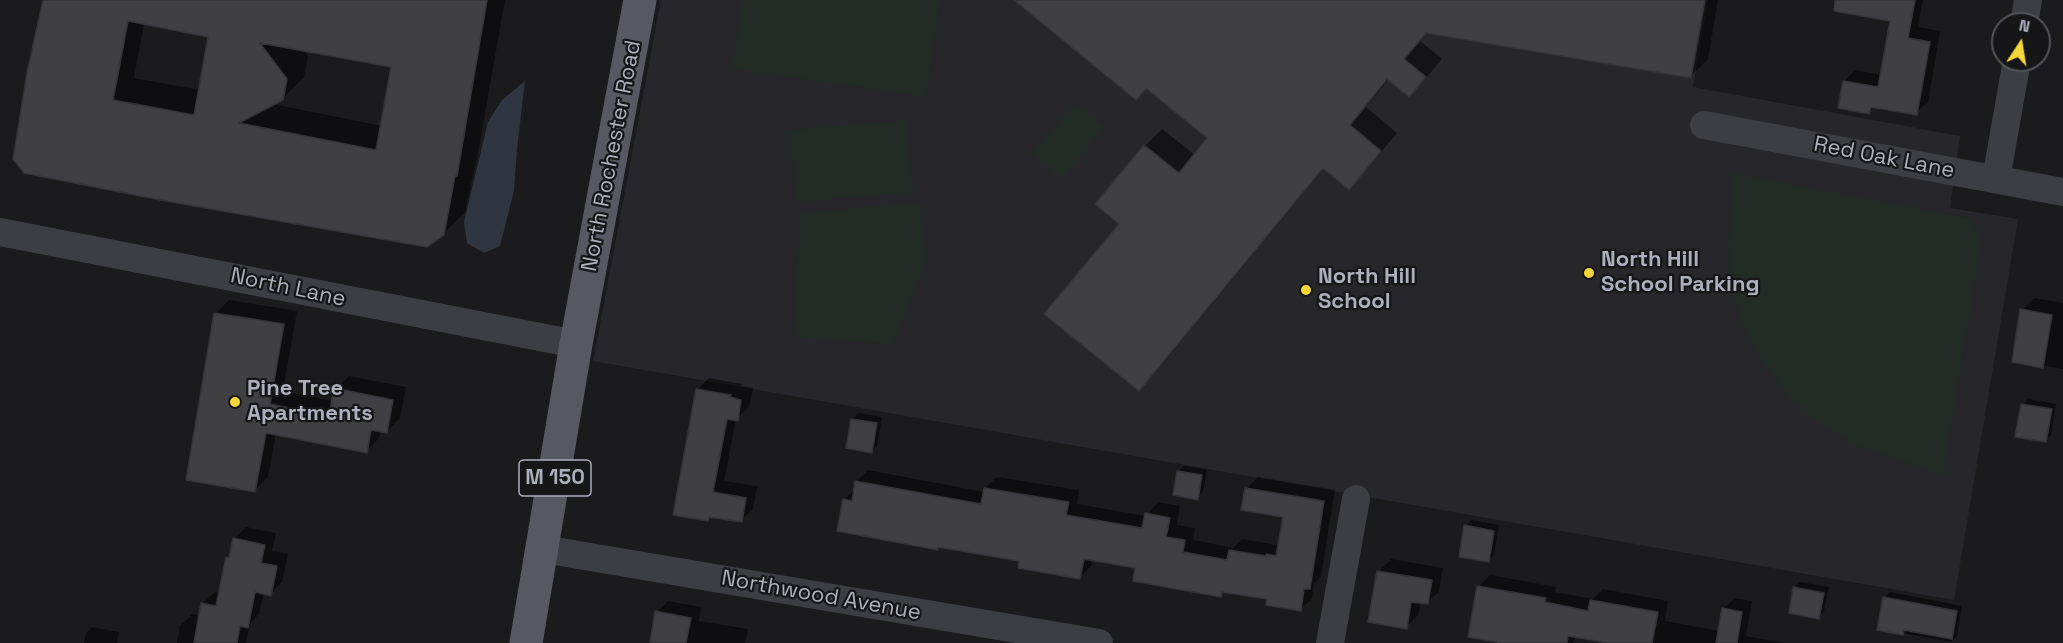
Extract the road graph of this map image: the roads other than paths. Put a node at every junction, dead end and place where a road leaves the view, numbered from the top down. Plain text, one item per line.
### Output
1 (640, 0) edge
2 (2015, 72) edge
3 (1704, 125) dead end
4 (1996, 179) junction
5 (2063, 192) edge
6 (0, 232) edge
7 (576, 344) junction
8 (1356, 499) dead end
9 (543, 549) junction
10 (526, 643) edge
11 (1099, 643) edge
12 (1330, 643) edge

1 - 7 main road, North Rochester Road / M 150
2 - 4 street
3 - 4 street, Red Oak Lane
4 - 5 street, Red Oak Lane
6 - 7 street, North Lane
7 - 9 main road, M 150
8 - 12 street
9 - 10 main road, M 150
9 - 11 street, Northwood Avenue

